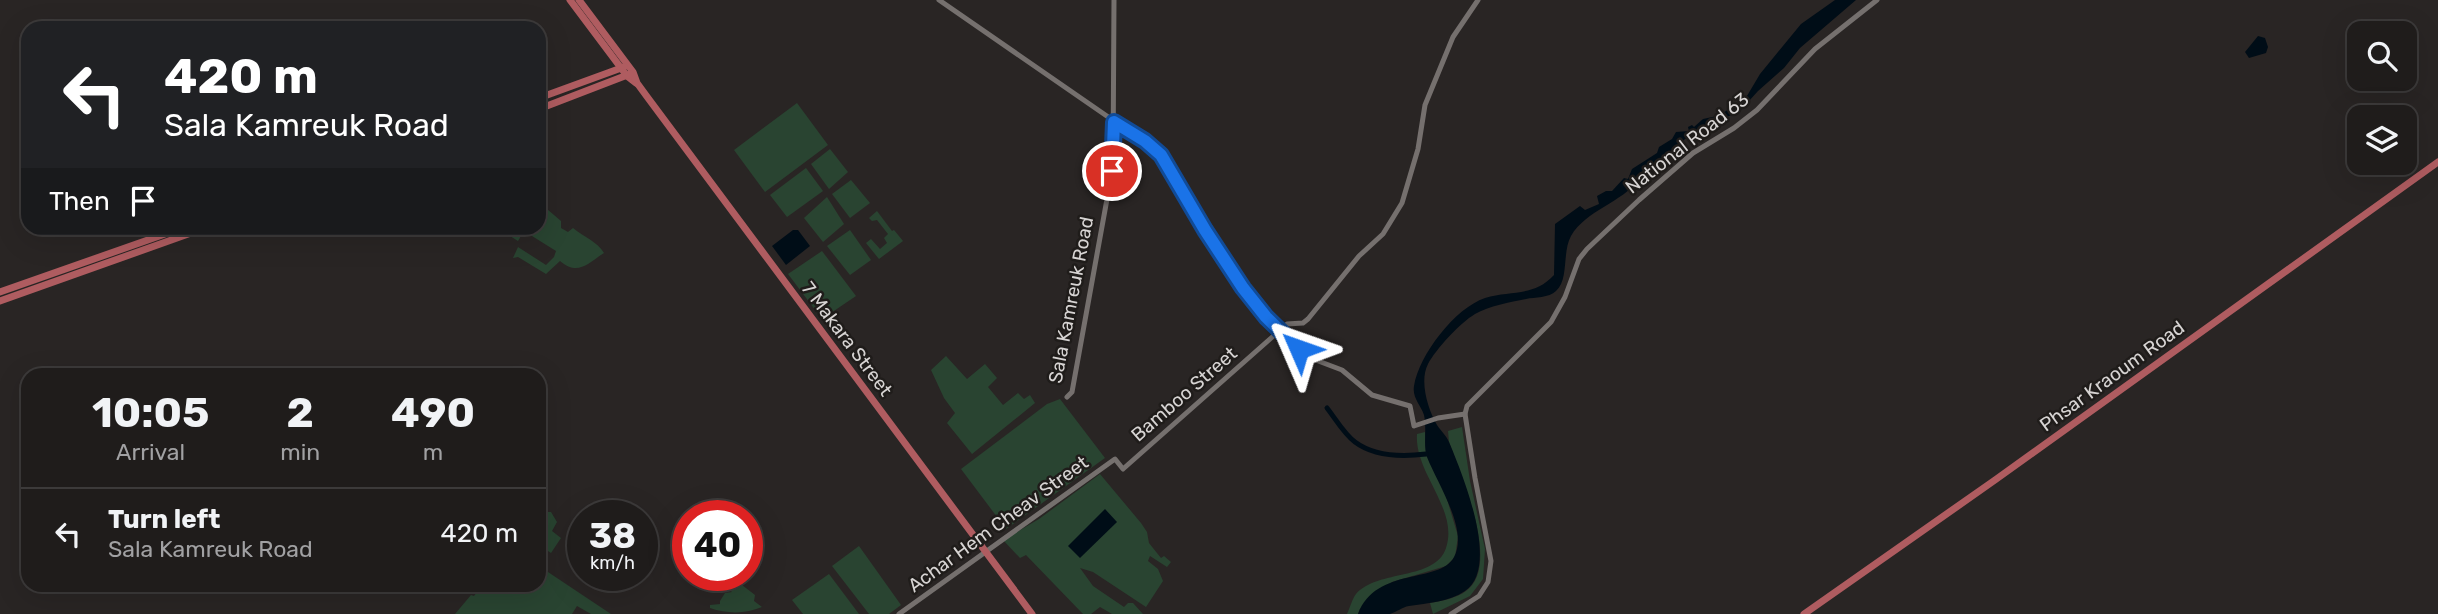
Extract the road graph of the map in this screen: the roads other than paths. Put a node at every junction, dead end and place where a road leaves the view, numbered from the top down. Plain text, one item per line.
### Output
1 (570, 0) edge
2 (579, 0) edge
3 (939, 0) edge
4 (1114, 0) edge
5 (1478, 0) edge
6 (1877, 0) edge
7 (624, 66) junction
8 (630, 74) junction
9 (546, 96) edge
10 (546, 106) edge
11 (1114, 122) junction
12 (2438, 162) edge
13 (161, 235) edge
14 (185, 235) edge
15 (0, 292) edge
16 (0, 301) edge
17 (1279, 331) junction
18 (1067, 397) dead end
19 (1465, 414) junction
20 (1115, 459) joint
21 (985, 551) junction
22 (899, 614) edge
23 (1032, 614) edge
24 (1451, 614) edge
25 (1804, 614) edge

1 - 7 main road, 7 Makara Street
2 - 7 main road, 7 Makara Street
3 - 11 street
4 - 11 street, Sala Kamreuk Road
5 - 17 street, Bamboo Street
6 - 19 street, National Road 63
7 - 8 main road, 7 Makara Street
7 - 9 main road
8 - 10 main road
8 - 21 main road, 7 Makara Street
11 - 17 street
11 - 18 street, Sala Kamreuk Road
12 - 25 main road, Phsar Kraoum Road
13 - 15 main road
14 - 16 main road
17 - 19 street
17 - 20 street, Bamboo Street
19 - 24 street
20 - 21 street, Achar Hem Cheav Street
21 - 22 street, Achar Hem Cheav Street
21 - 23 main road, 7 Makara Street

